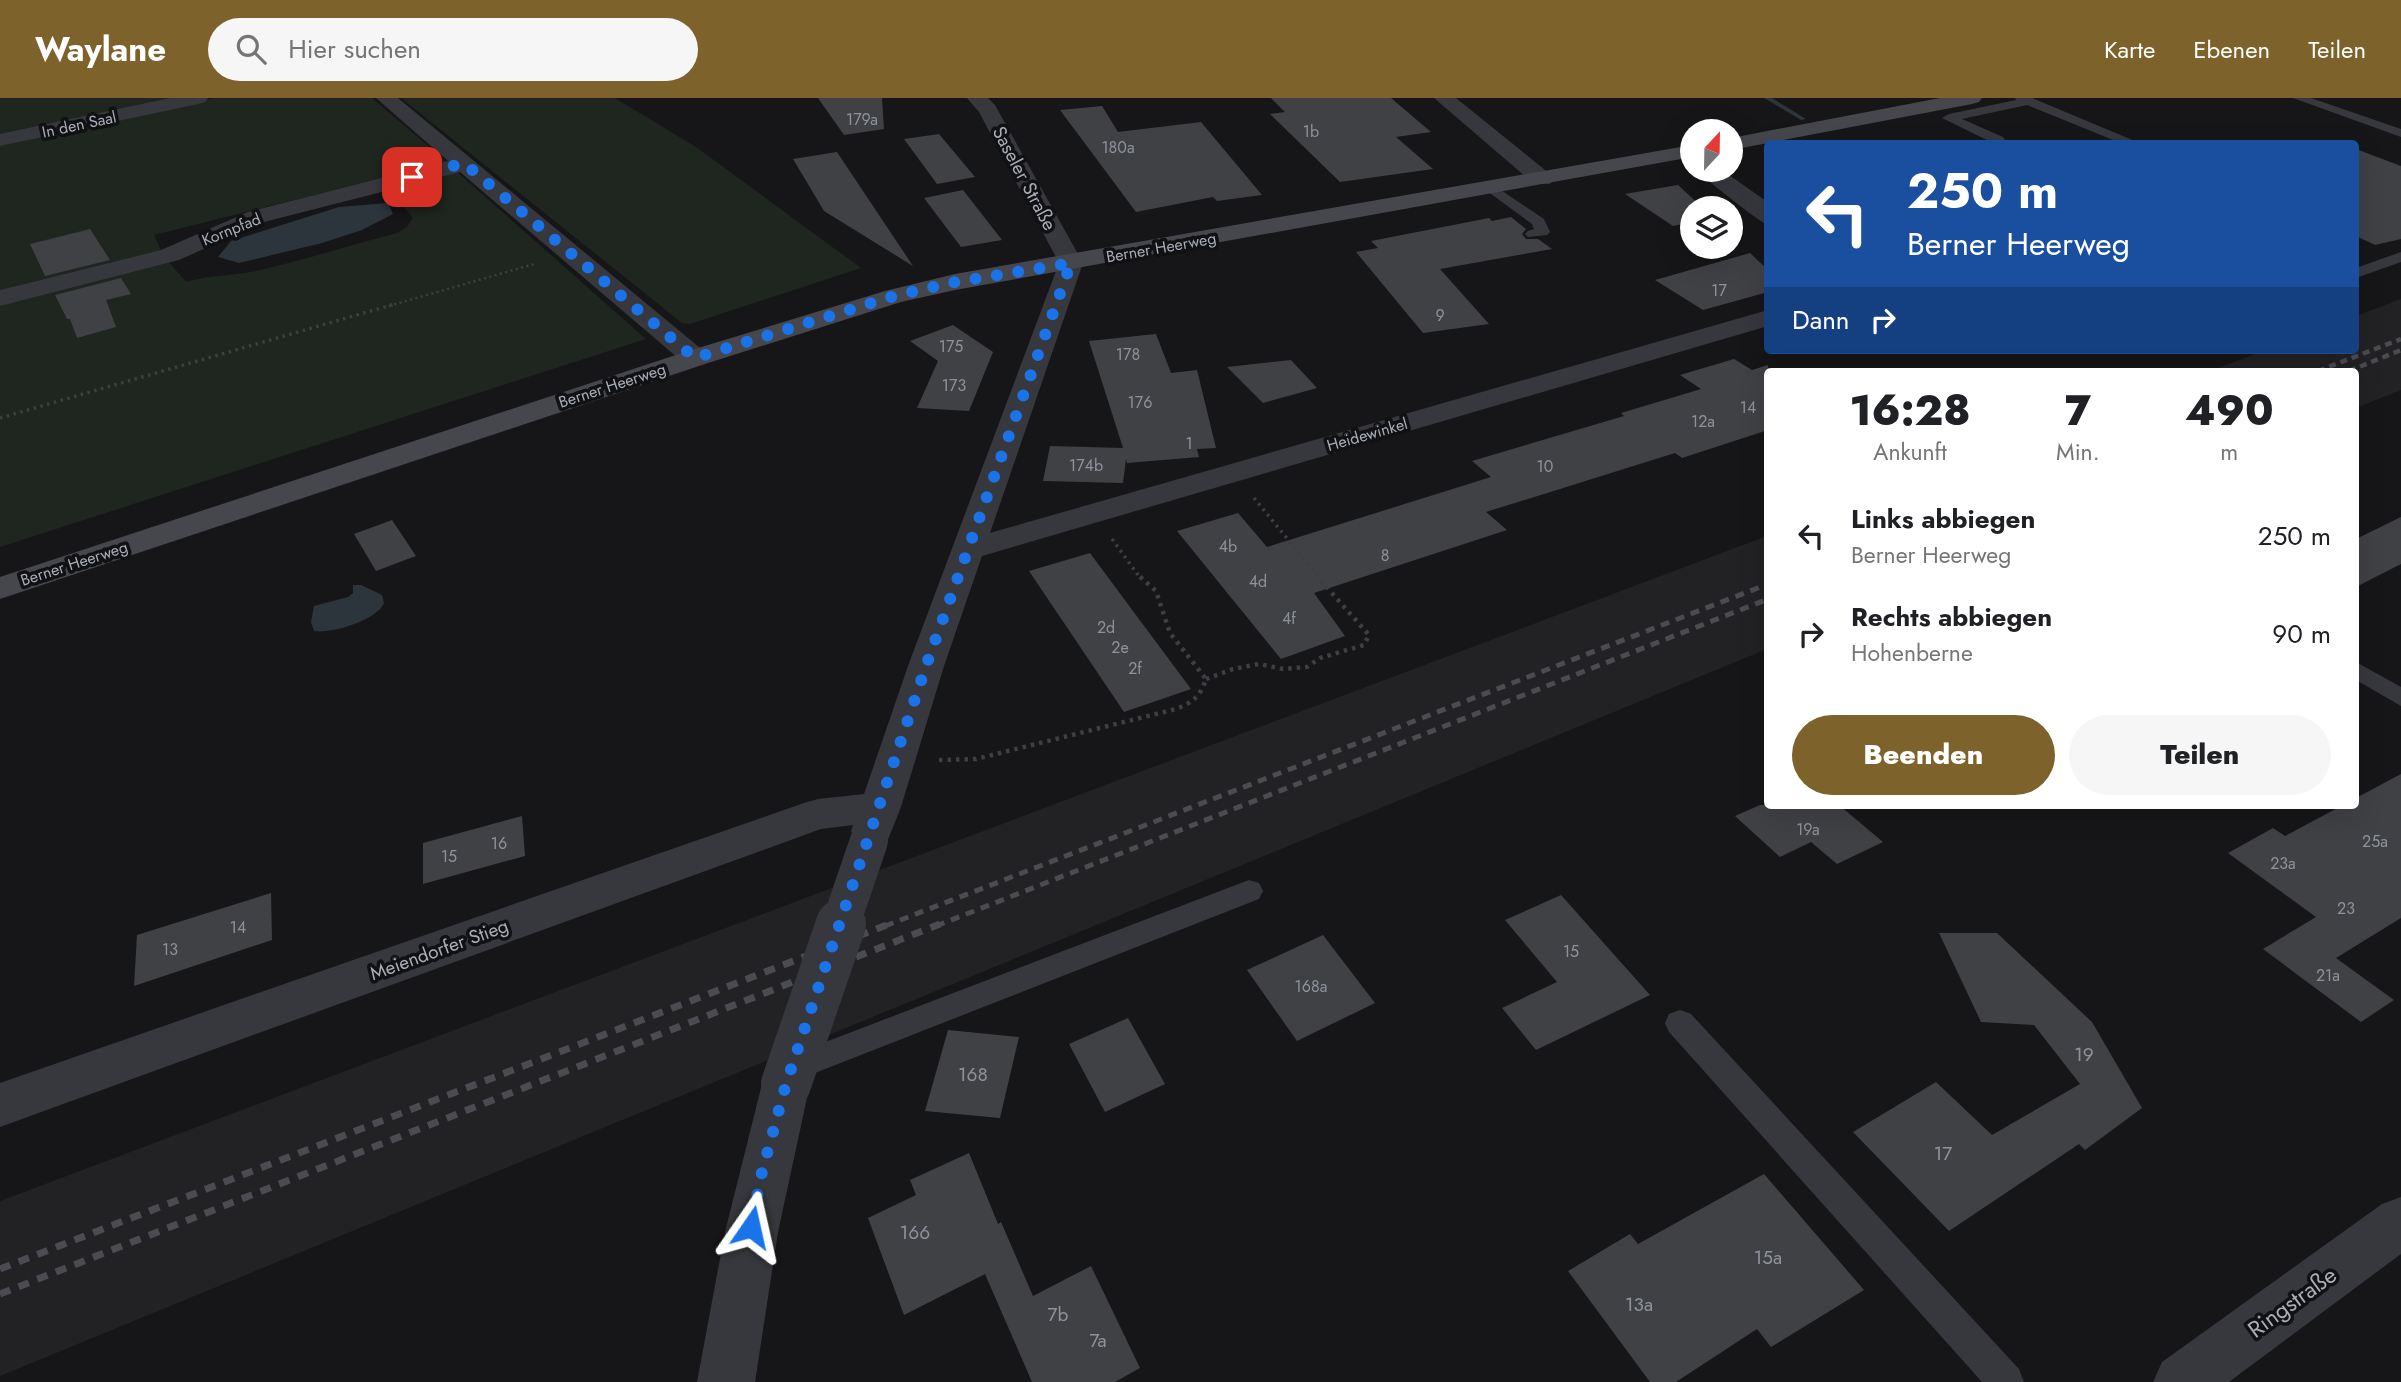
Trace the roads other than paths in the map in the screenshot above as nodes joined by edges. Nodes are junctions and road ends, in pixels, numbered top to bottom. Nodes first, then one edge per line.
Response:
1 (198, 98) edge
2 (386, 98) edge
3 (977, 98) edge
4 (1444, 98) edge
5 (1972, 98) edge
6 (2299, 98) edge
7 (2024, 99) edge
8 (2401, 133) edge
9 (0, 140) edge
10 (1998, 140) dead end
11 (2126, 140) edge
12 (1743, 142) edge
13 (1680, 156) edge
14 (464, 163) junction
15 (1542, 179) junction
16 (1724, 182) edge
17 (1492, 188) junction
18 (1764, 213) edge
19 (1533, 234) dead end
20 (2401, 257) edge
21 (1071, 263) junction
22 (2359, 272) edge
23 (0, 298) edge
24 (1764, 319) edge
25 (695, 358) junction
26 (967, 550) junction
27 (0, 588) edge
28 (2359, 672) edge
29 (2401, 698) edge
30 (875, 824) junction
31 (1249, 891) dead end
32 (1680, 1023) dead end
33 (789, 1077) junction
34 (0, 1105) edge
35 (2401, 1222) edge
36 (726, 1382) edge
37 (2006, 1382) edge
38 (2182, 1382) edge

1 - 9 street, In den Saal
2 - 14 street
3 - 21 street, Saseler Straße
4 - 15 street
5 - 12 main road
6 - 8 lane
7 - 10 lane
7 - 11 lane
13 - 15 main road, Berner Heerweg
14 - 23 street, Kornpfad
14 - 25 street
15 - 17 main road, Berner Heerweg
16 - 18 street
17 - 19 lane
17 - 21 main road, Berner Heerweg
20 - 22 lane
21 - 25 main road, Berner Heerweg
21 - 26 street
24 - 26 street, Heidewinkel
25 - 27 main road, Berner Heerweg
26 - 30 street
28 - 29 lane
30 - 33 street, bridge
30 - 34 street, Meiendorfer Stieg
31 - 33 lane
32 - 37 lane
33 - 36 street
35 - 38 street, Ringstraße

